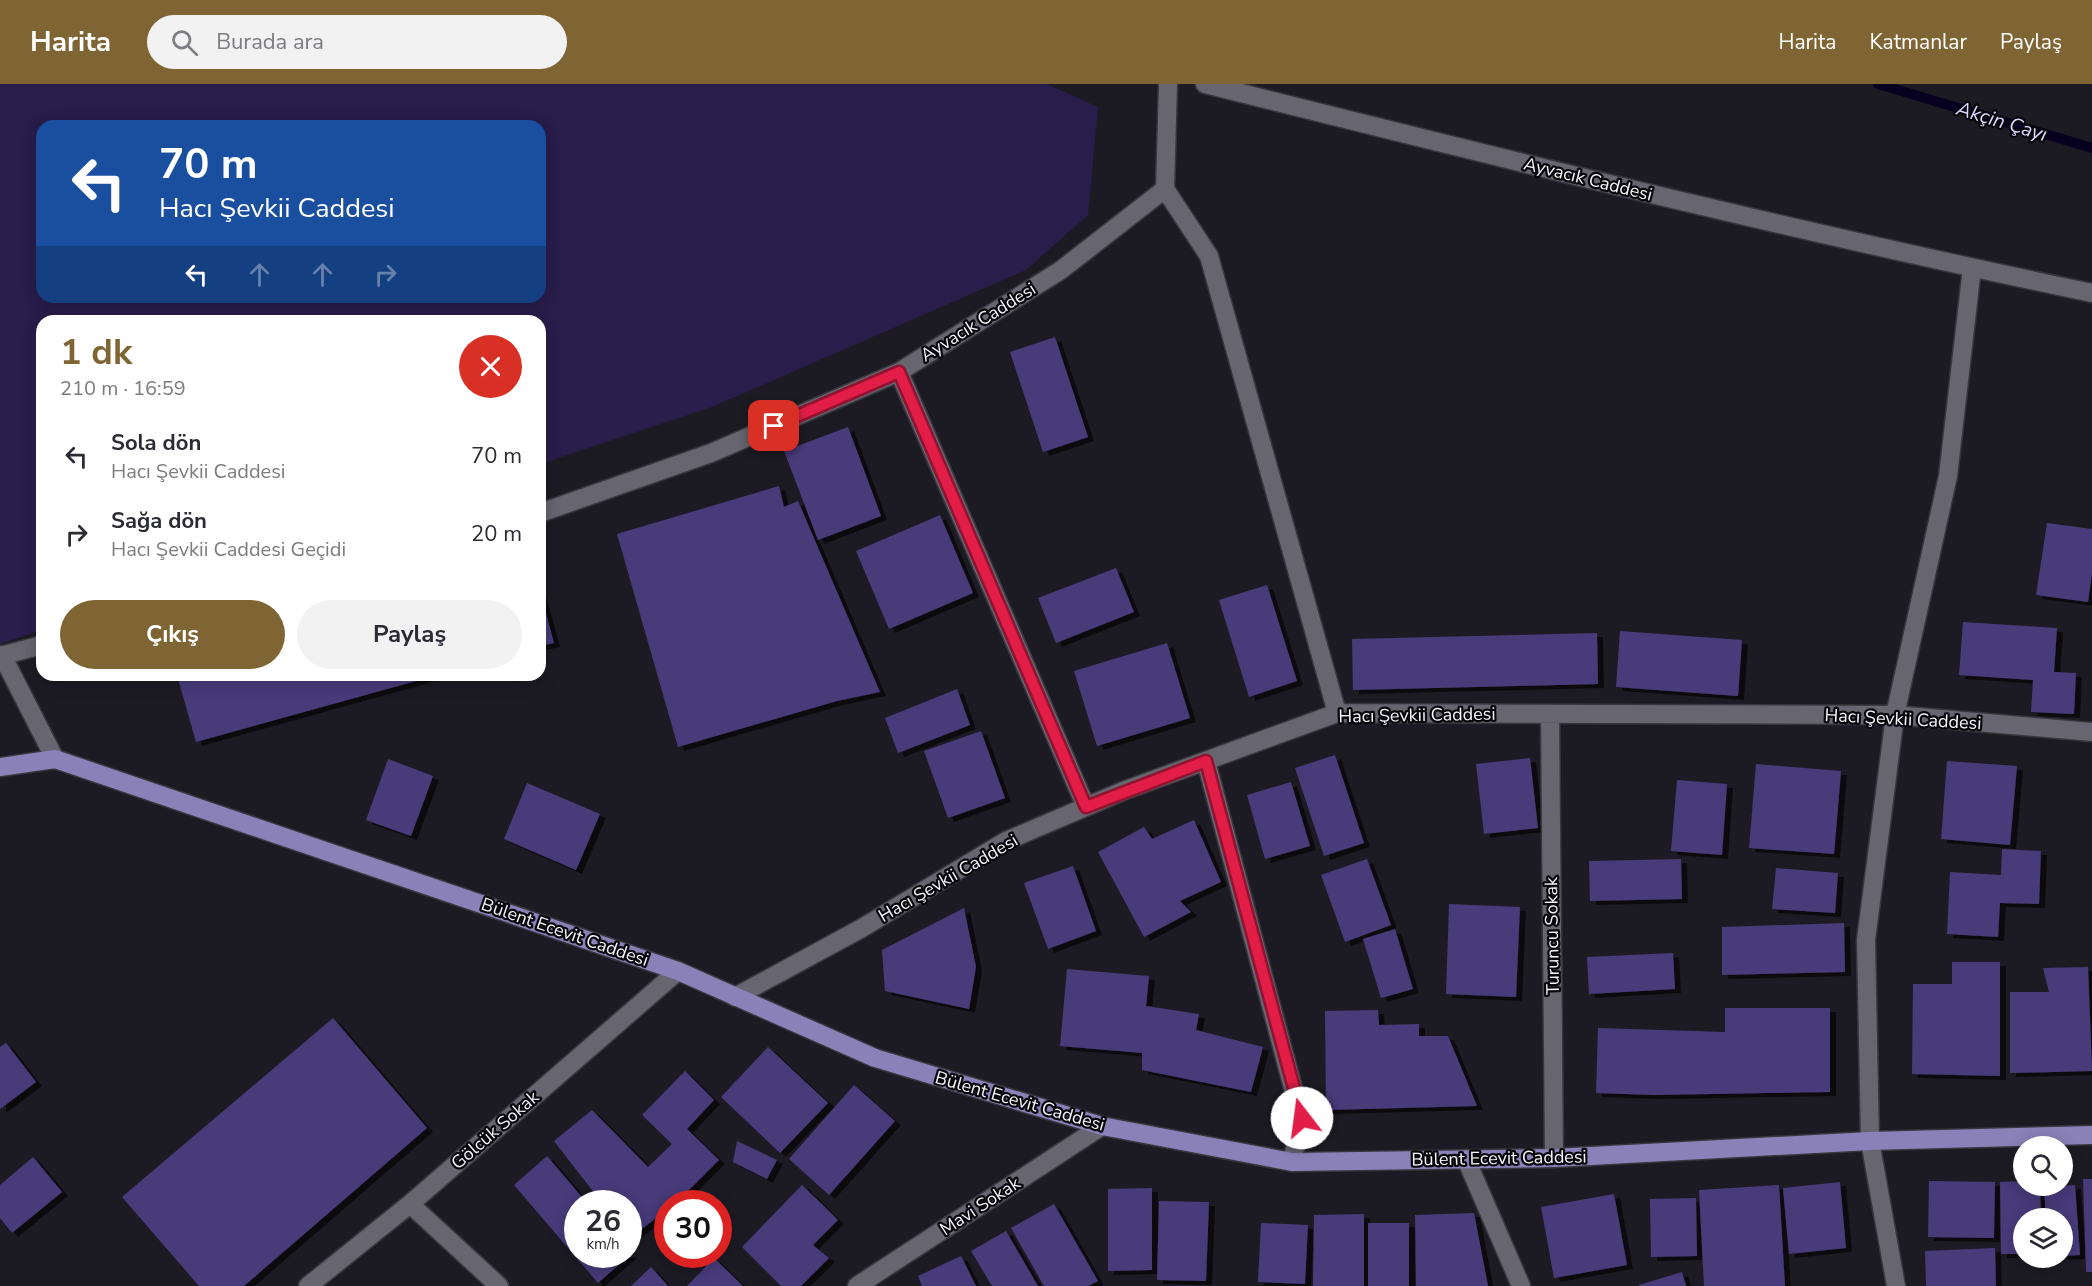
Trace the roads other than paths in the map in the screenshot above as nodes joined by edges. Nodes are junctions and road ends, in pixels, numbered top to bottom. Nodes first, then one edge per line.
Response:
1 (1168, 84) edge
2 (1205, 84) edge
3 (1166, 189) junction
4 (1972, 268) junction
5 (2092, 293) edge
6 (899, 372) junction
7 (546, 511) edge
8 (36, 646) edge
9 (1, 655) edge
10 (1337, 713) junction
11 (1550, 714) junction
12 (1895, 715) junction
13 (2092, 732) edge
14 (56, 759) junction
15 (1206, 761) junction
16 (0, 767) edge
17 (1086, 807) junction
18 (678, 971) junction
19 (735, 997) junction
20 (1102, 1126) junction
21 (2092, 1135) edge
22 (1870, 1141) junction
23 (1554, 1158) junction
24 (1466, 1159) junction
25 (1292, 1162) junction
26 (410, 1204) junction
27 (308, 1286) edge
28 (500, 1286) edge
29 (857, 1286) edge
30 (1521, 1286) edge
31 (1896, 1286) edge

1 - 3 street
2 - 4 street, Ayvacık Caddesi
3 - 6 street, Ayvacık Caddesi
3 - 10 street
4 - 5 street, Ayvacık Caddesi
4 - 12 street
6 - 7 street, Ayvacık Caddesi
6 - 17 street
8 - 9 street
9 - 14 street
10 - 11 street, Hacı Şevkii Caddesi
10 - 15 street, Hacı Şevkii Caddesi
11 - 12 street, Hacı Şevkii Caddesi
11 - 23 street, Turuncu Sokak
12 - 13 street, Hacı Şevkii Caddesi
12 - 22 street
14 - 16 main road, Bülent Ecevit Caddesi
14 - 18 main road, Bülent Ecevit Caddesi
15 - 17 street, Hacı Şevkii Caddesi
15 - 25 street
17 - 19 street, Hacı Şevkii Caddesi
18 - 19 main road, Bülent Ecevit Caddesi
18 - 26 street, Gölcük Sokak
19 - 20 main road, Bülent Ecevit Caddesi
20 - 25 main road, Bülent Ecevit Caddesi
20 - 29 street, Mavi Sokak
21 - 22 main road, Bülent Ecevit Caddesi
22 - 23 main road, Bülent Ecevit Caddesi
22 - 31 street
23 - 24 main road, Bülent Ecevit Caddesi
24 - 25 main road, Bülent Ecevit Caddesi
24 - 30 street
26 - 27 street, Gölcük Sokak
26 - 28 street

